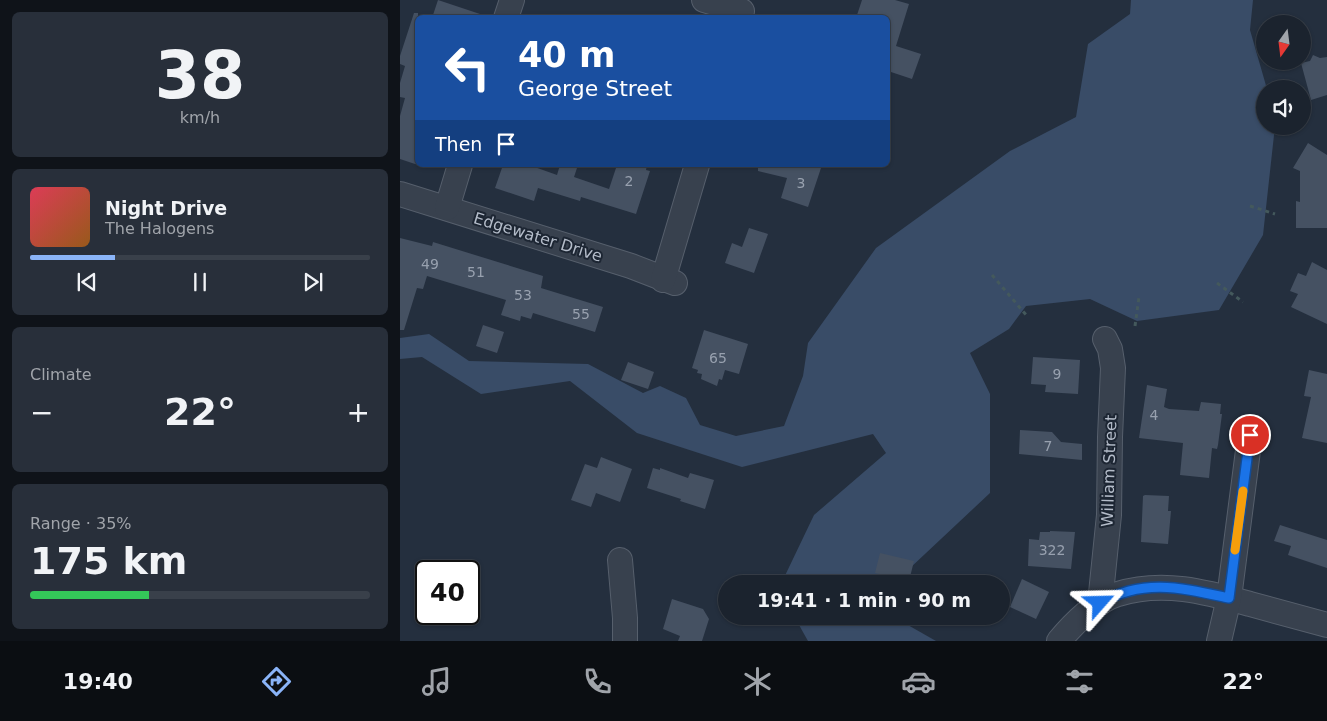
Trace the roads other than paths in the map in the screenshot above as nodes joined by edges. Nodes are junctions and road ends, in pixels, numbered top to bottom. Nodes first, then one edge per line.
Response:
1 (512, 0) edge
2 (704, 0) edge
3 (742, 10) edge
4 (507, 15) edge
5 (459, 167) edge
6 (697, 167) edge
7 (400, 194) edge
8 (447, 208) junction
9 (1105, 339) dead end
10 (1250, 435) dead end
11 (620, 560) dead end
12 (1229, 598) junction
13 (1100, 603) junction
14 (1327, 625) edge
15 (625, 641) edge
16 (1060, 641) edge
17 (1219, 641) edge

1 - 4 street
2 - 3 street
5 - 8 street
6 - 8 street, Edgewater Drive
7 - 8 street, Edgewater Drive
9 - 13 street, William Street
10 - 12 street
11 - 15 street
12 - 13 street
12 - 14 street
12 - 17 street
13 - 16 street

